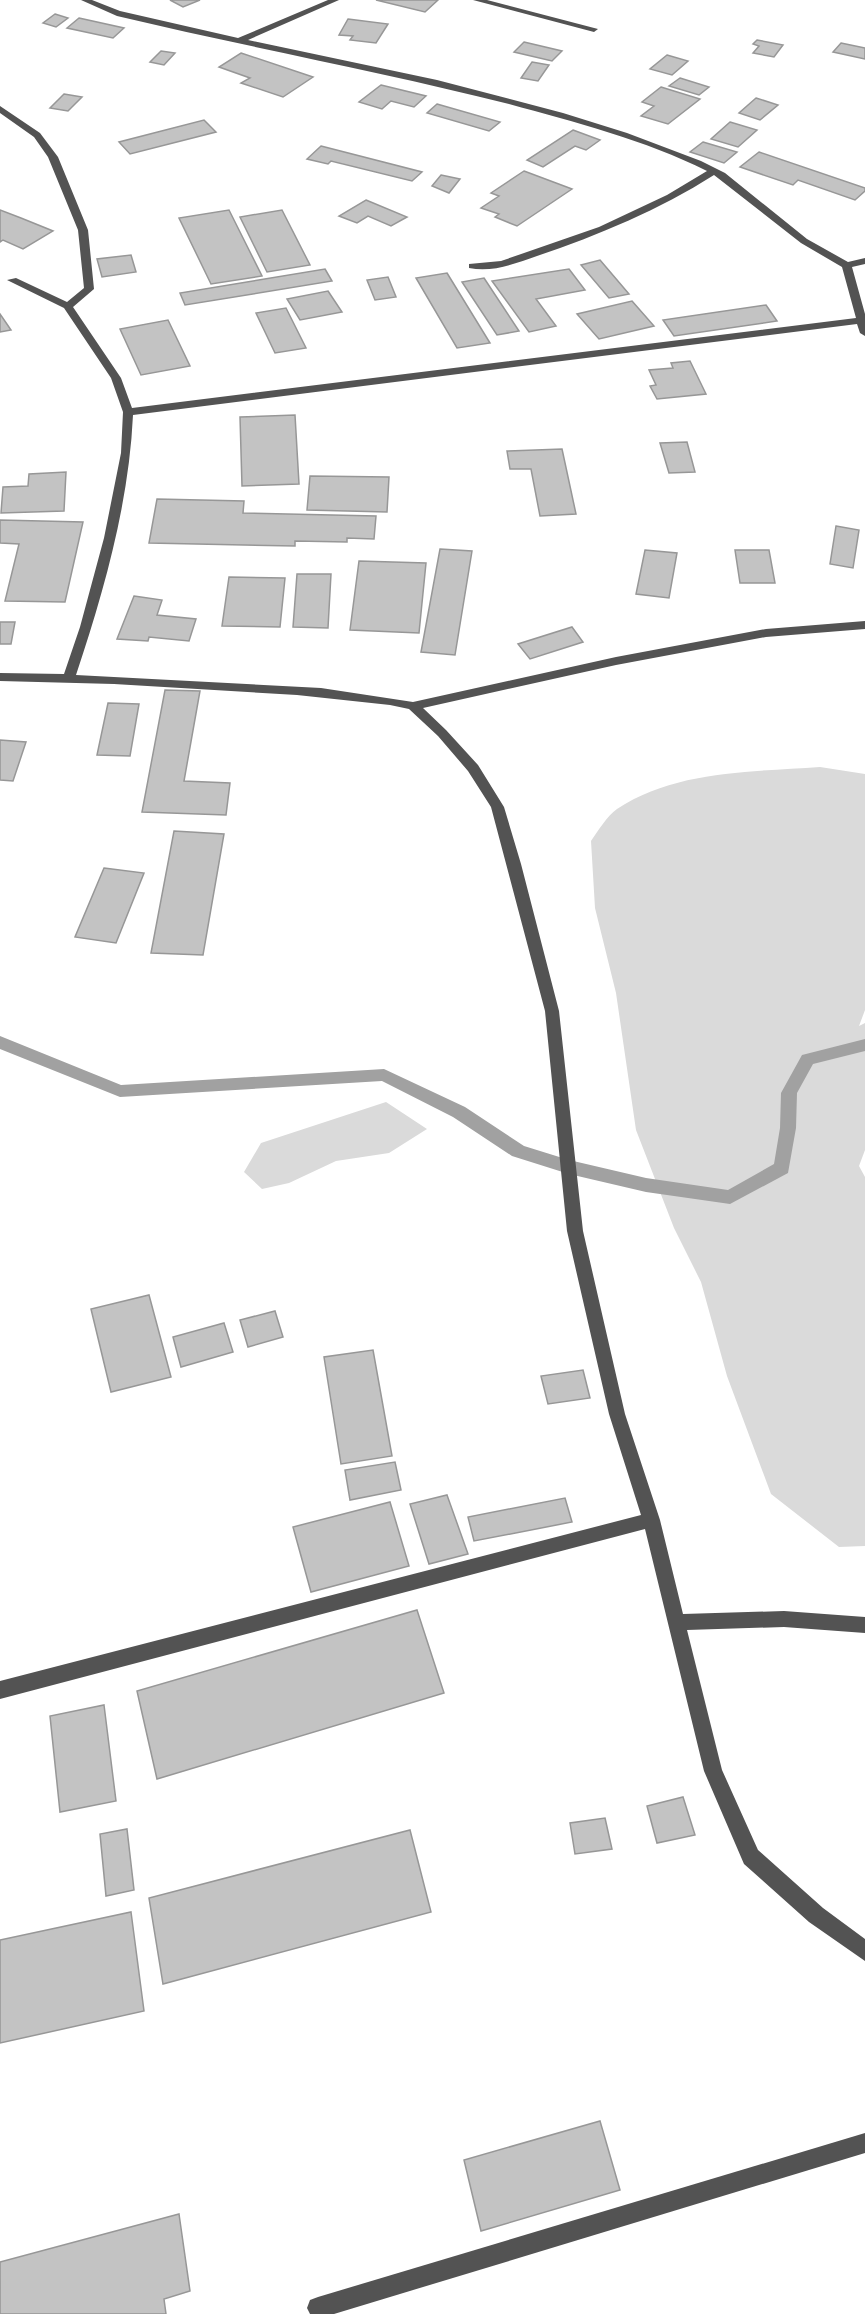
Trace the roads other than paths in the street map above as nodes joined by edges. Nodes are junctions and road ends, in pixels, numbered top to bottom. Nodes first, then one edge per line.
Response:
1 (85, 0) edge
2 (335, 0) edge
3 (477, 0) edge
4 (594, 29) dead end
5 (239, 41) junction
6 (0, 109) edge
7 (714, 171) junction
8 (865, 261) edge
9 (847, 265) junction
10 (473, 266) dead end
11 (12, 280) dead end
12 (68, 306) junction
13 (864, 321) edge
14 (865, 333) edge
15 (128, 412) junction
16 (865, 625) edge
17 (0, 677) edge
18 (69, 677) junction
19 (413, 706) junction
20 (651, 1520) junction
21 (676, 1622) junction
22 (865, 1625) edge
23 (0, 1690) edge
24 (865, 1951) edge
25 (865, 2143) edge
26 (318, 2308) dead end

1 - 5 street
2 - 5 street
3 - 4 street
5 - 7 street
6 - 12 street
7 - 9 street
7 - 10 street
8 - 9 street
9 - 13 street
11 - 12 street
12 - 15 street
13 - 14 street
13 - 15 street
15 - 18 street
16 - 19 street
17 - 18 street
18 - 19 street
19 - 20 street
20 - 21 street
20 - 23 street
21 - 22 street
21 - 24 street
25 - 26 street

